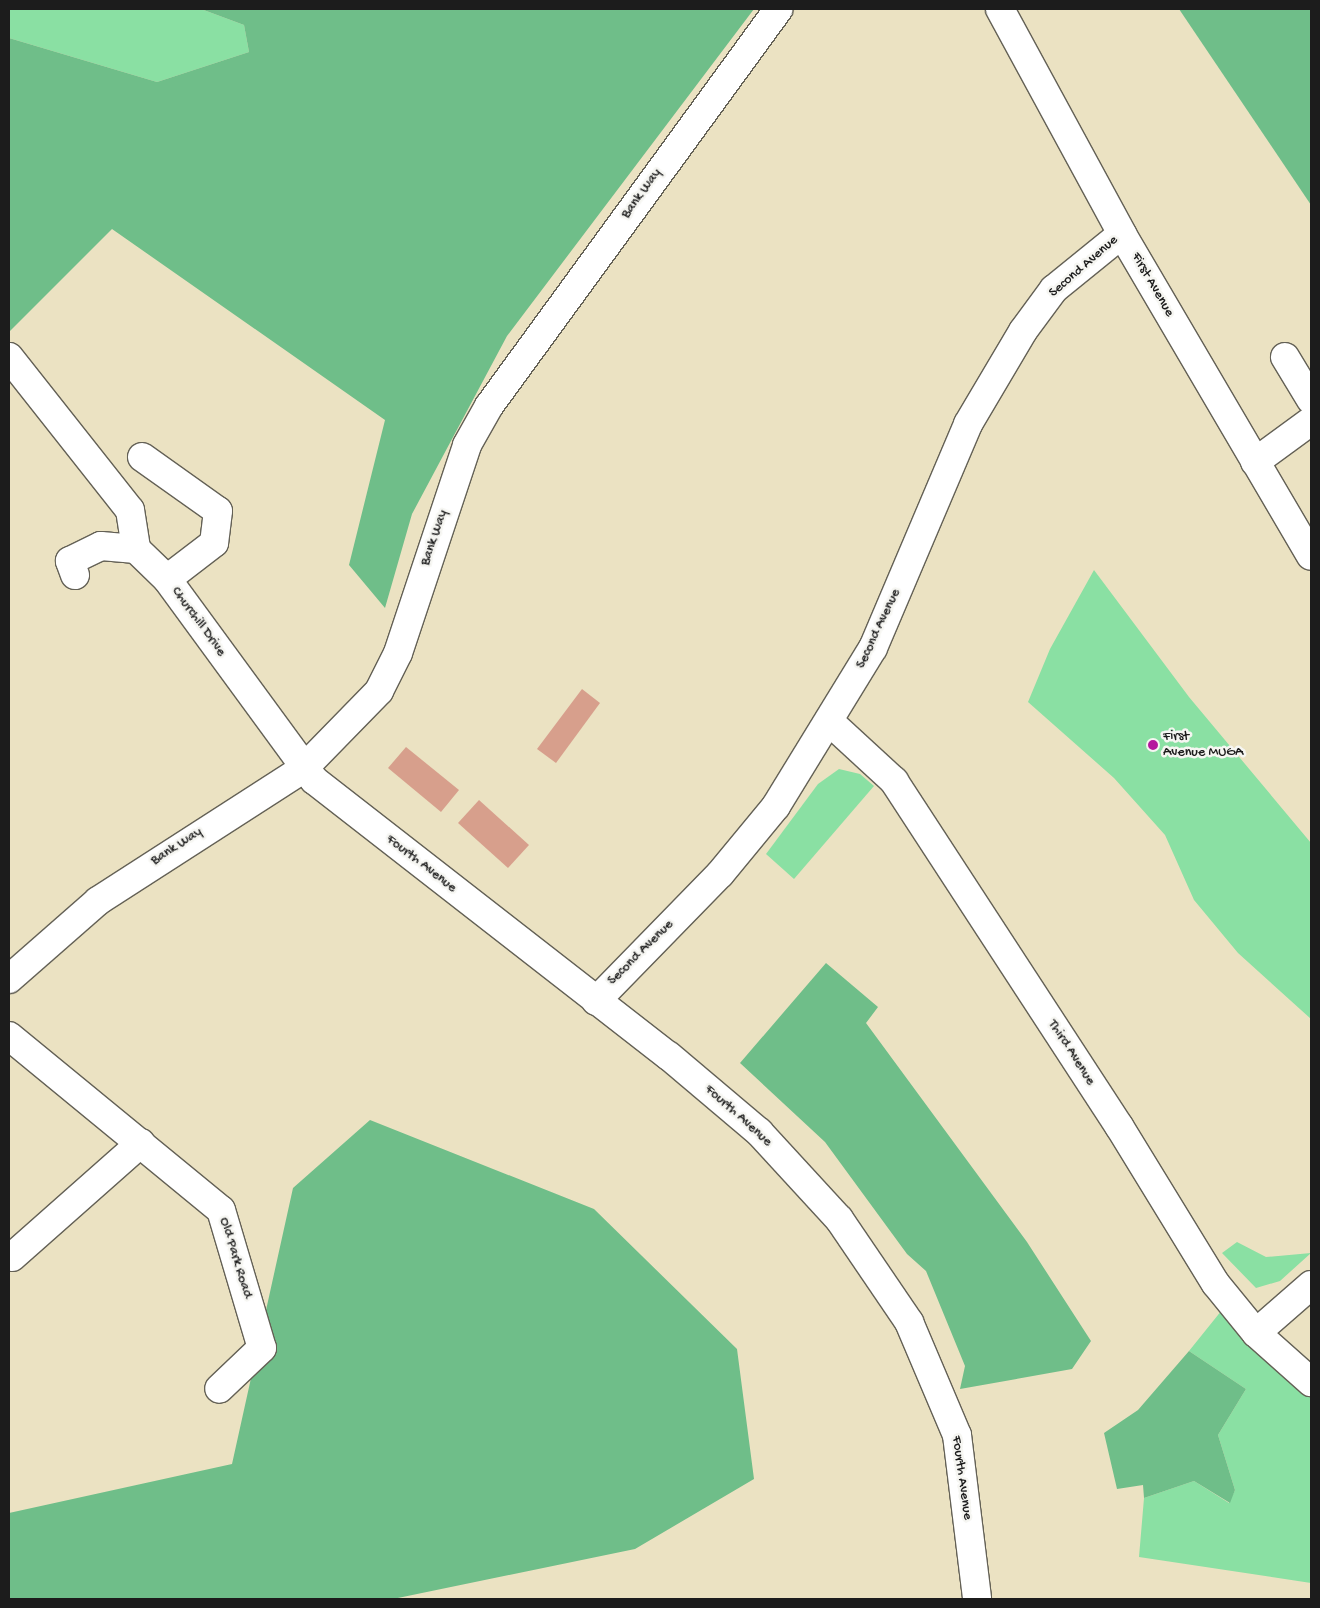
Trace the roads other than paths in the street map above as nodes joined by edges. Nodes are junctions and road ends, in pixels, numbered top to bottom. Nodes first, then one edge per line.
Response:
1 (778, 9) edge
2 (1000, 9) edge
3 (1122, 234) junction
4 (9, 357) edge
5 (1285, 357) dead end
6 (1311, 400) edge
7 (1311, 421) edge
8 (142, 457) dead end
9 (1255, 462) junction
10 (136, 549) junction
11 (1311, 556) edge
12 (75, 575) dead end
13 (167, 578) junction
14 (831, 723) junction
15 (303, 768) junction
16 (9, 979) edge
17 (596, 1001) junction
18 (9, 1036) edge
19 (141, 1143) junction
20 (12, 1257) dead end
21 (1311, 1285) edge
22 (1256, 1333) junction
23 (1311, 1382) edge
24 (219, 1389) dead end
25 (977, 1599) edge

1 - 15 street, Bank Way
2 - 3 street, First Avenue
3 - 9 street, First Avenue
3 - 14 street, Second Avenue
4 - 10 street
5 - 6 street
7 - 9 street
8 - 13 street
9 - 11 street, First Avenue
10 - 12 street
10 - 13 street, Churchill Drive
13 - 15 street, Churchill Drive
14 - 17 street, Second Avenue
14 - 22 street, Third Avenue
15 - 16 street, Bank Way
15 - 17 street, Fourth Avenue
17 - 25 street, Fourth Avenue
18 - 19 street, Old Park Road
19 - 20 street
19 - 24 street, Old Park Road
21 - 22 street
22 - 23 street, Third Avenue

